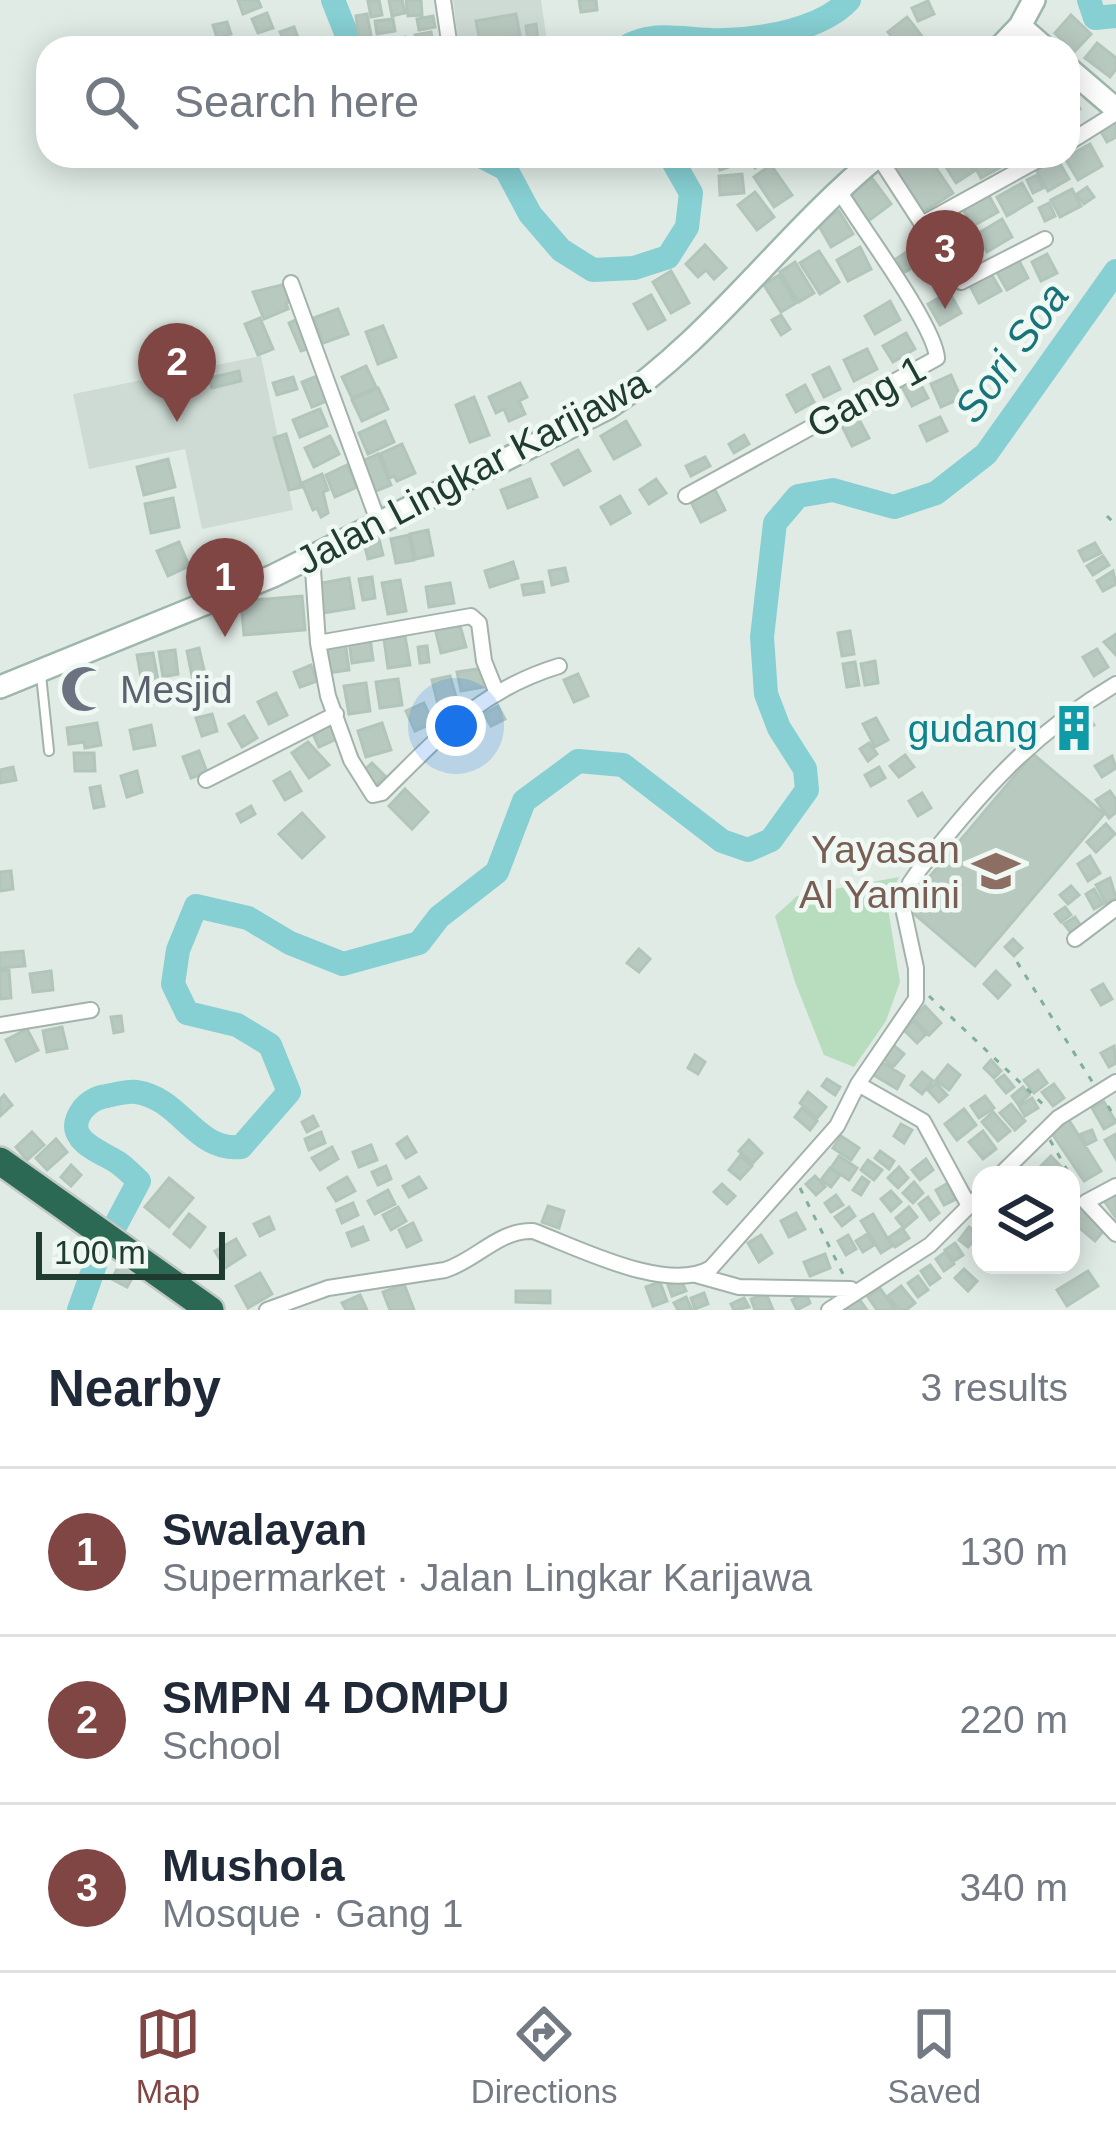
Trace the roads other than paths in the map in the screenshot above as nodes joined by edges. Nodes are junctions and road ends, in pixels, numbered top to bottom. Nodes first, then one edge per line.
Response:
1 (443, 0) edge
2 (1034, 0) edge
3 (1020, 26) junction
4 (448, 36) edge
5 (1010, 36) edge
6 (1031, 36) edge
7 (1080, 79) edge
8 (1116, 111) edge
9 (1080, 135) edge
10 (863, 168) edge
11 (886, 168) edge
12 (1023, 168) edge
13 (838, 189) junction
14 (922, 224) junction
15 (1045, 239) dead end
16 (291, 284) dead end
17 (686, 496) dead end
18 (378, 521) junction
19 (312, 555) junction
20 (318, 643) junction
21 (559, 666) dead end
22 (41, 673) junction
23 (1116, 685) edge
24 (0, 687) edge
25 (496, 692) junction
26 (336, 714) junction
27 (49, 751) dead end
28 (206, 780) dead end
29 (1116, 908) edge
30 (1075, 939) dead end
31 (91, 1010) dead end
32 (0, 1025) edge
33 (1116, 1082) edge
34 (858, 1084) junction
35 (0, 1161) edge
36 (1009, 1166) edge
37 (1116, 1186) edge
38 (972, 1204) edge
39 (969, 1207) junction
40 (1116, 1234) edge
41 (696, 1275) junction
42 (851, 1289) road end
43 (209, 1310) edge
44 (267, 1310) edge
45 (830, 1310) edge

1 - 4 street
2 - 3 main road
3 - 5 main road
3 - 6 main road
7 - 8 main road
8 - 9 street
10 - 13 main road, Jalan Lingkar Karijawa
11 - 14 street
12 - 14 street
13 - 17 street, Gang 1
13 - 18 main road, Jalan Lingkar Karijawa
14 - 15 street
16 - 18 street
18 - 19 main road, Jalan Lingkar Karijawa
19 - 20 street
19 - 22 main road, Jalan Lingkar Karijawa
20 - 25 street
20 - 26 street
21 - 25 street
22 - 24 main road, Jalan Lingkar Karijawa
22 - 27 lane
23 - 34 street
25 - 26 street
26 - 28 street
29 - 30 street
31 - 32 street
33 - 36 street
34 - 39 street
34 - 41 street
35 - 43 highway
37 - 40 street
38 - 39 street
39 - 45 street
41 - 42 street
41 - 44 street

